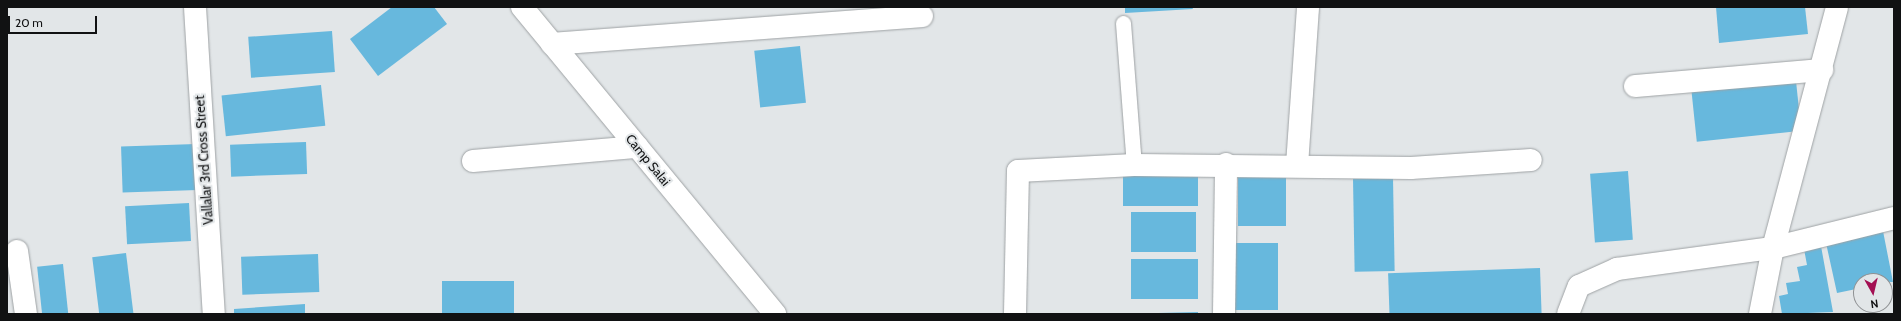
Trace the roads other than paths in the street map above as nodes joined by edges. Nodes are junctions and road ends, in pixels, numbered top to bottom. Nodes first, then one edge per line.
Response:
1 (195, 7) edge
2 (522, 7) edge
3 (1308, 7) edge
4 (1837, 7) edge
5 (922, 16) dead end
6 (1122, 23) dead end
7 (552, 44) junction
8 (1822, 70) junction
9 (1635, 86) dead end
10 (637, 147) junction
11 (1531, 160) dead end
12 (473, 161) dead end
13 (1226, 164) junction
14 (1134, 165) junction
15 (1297, 165) junction
16 (1894, 218) edge
17 (1772, 248) junction
18 (17, 251) dead end
19 (26, 314) edge
20 (214, 314) edge
21 (775, 314) edge
22 (1015, 314) edge
23 (1224, 314) edge
24 (1568, 314) edge
25 (1760, 314) edge

1 - 20 street, Vallalar 3rd Cross Street
2 - 7 street, Camp Salai
3 - 15 street
4 - 8 street
5 - 7 street
6 - 14 lane
7 - 10 street, Camp Salai
8 - 9 street
8 - 17 street
10 - 12 street
10 - 21 street, Camp Salai
11 - 15 street
13 - 14 street
13 - 15 street
13 - 23 street
14 - 22 street
16 - 17 street
17 - 24 street
17 - 25 street
18 - 19 street

